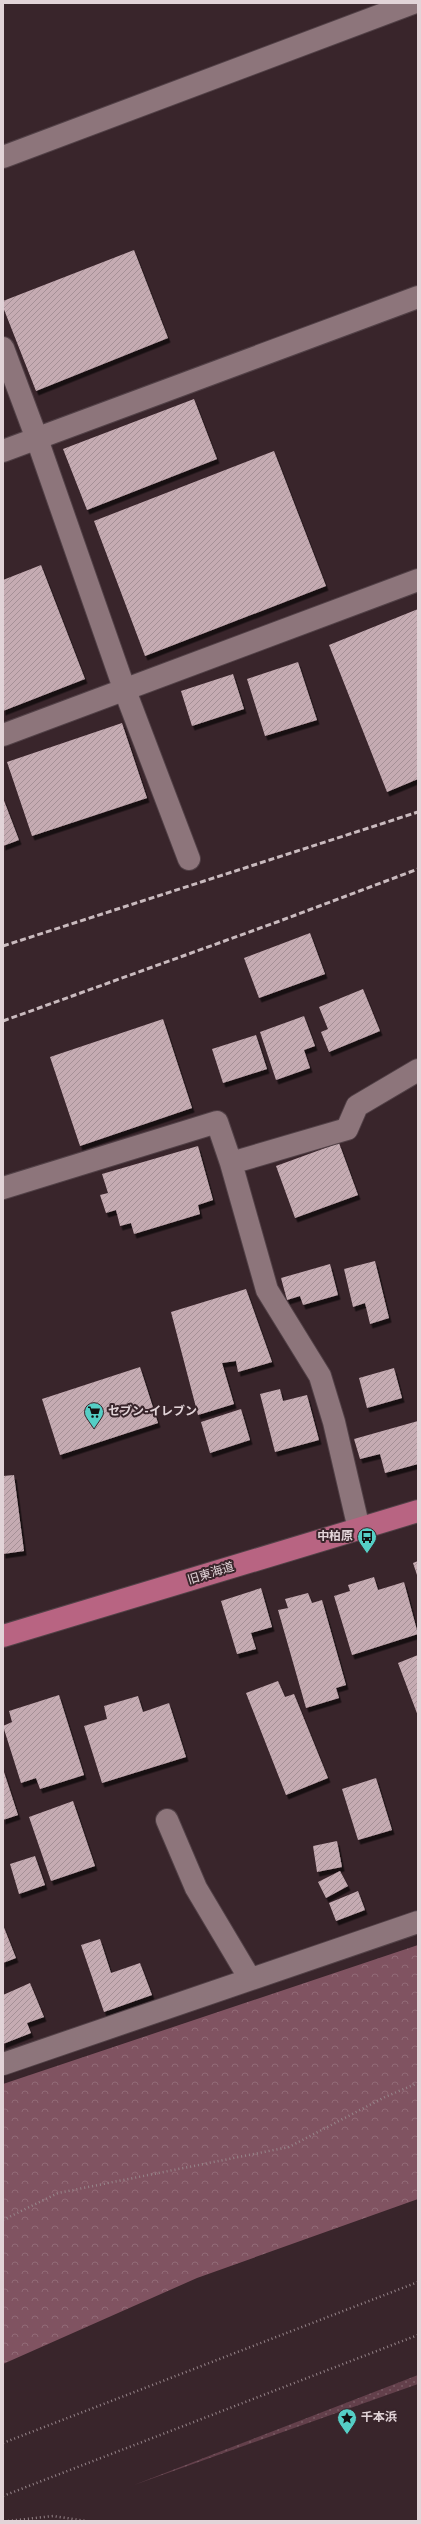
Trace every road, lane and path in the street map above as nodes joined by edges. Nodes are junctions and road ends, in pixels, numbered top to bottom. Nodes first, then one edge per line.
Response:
1 (412, 3) edge
2 (3, 157) edge
3 (418, 297) edge
4 (3, 348) edge
5 (37, 439) junction
6 (3, 451) edge
7 (418, 580) edge
8 (124, 688) junction
9 (3, 735) edge
10 (189, 859) dead end
11 (418, 1070) edge
12 (231, 1163) junction
13 (3, 1188) edge
14 (418, 1511) edge
15 (359, 1530) junction
16 (3, 1636) edge
17 (167, 1820) dead end
18 (418, 1922) edge
19 (250, 1978) junction
20 (3, 2064) edge
21 (418, 2083) edge
22 (3, 2220) edge
23 (418, 2282) edge
24 (418, 2334) edge
25 (3, 2443) edge
26 (3, 2496) edge
27 (8, 2521) edge
28 (86, 2521) edge

1 - 2 street
3 - 5 street
4 - 5 street
5 - 6 street
5 - 8 street
7 - 8 street
8 - 9 street
8 - 10 street
11 - 12 street
12 - 13 street
12 - 15 street
14 - 15 main road, 旧東海道
15 - 16 main road, 旧東海道
17 - 19 street
18 - 19 street
19 - 20 street
21 - 22 path
23 - 25 path
24 - 26 path
27 - 28 path

